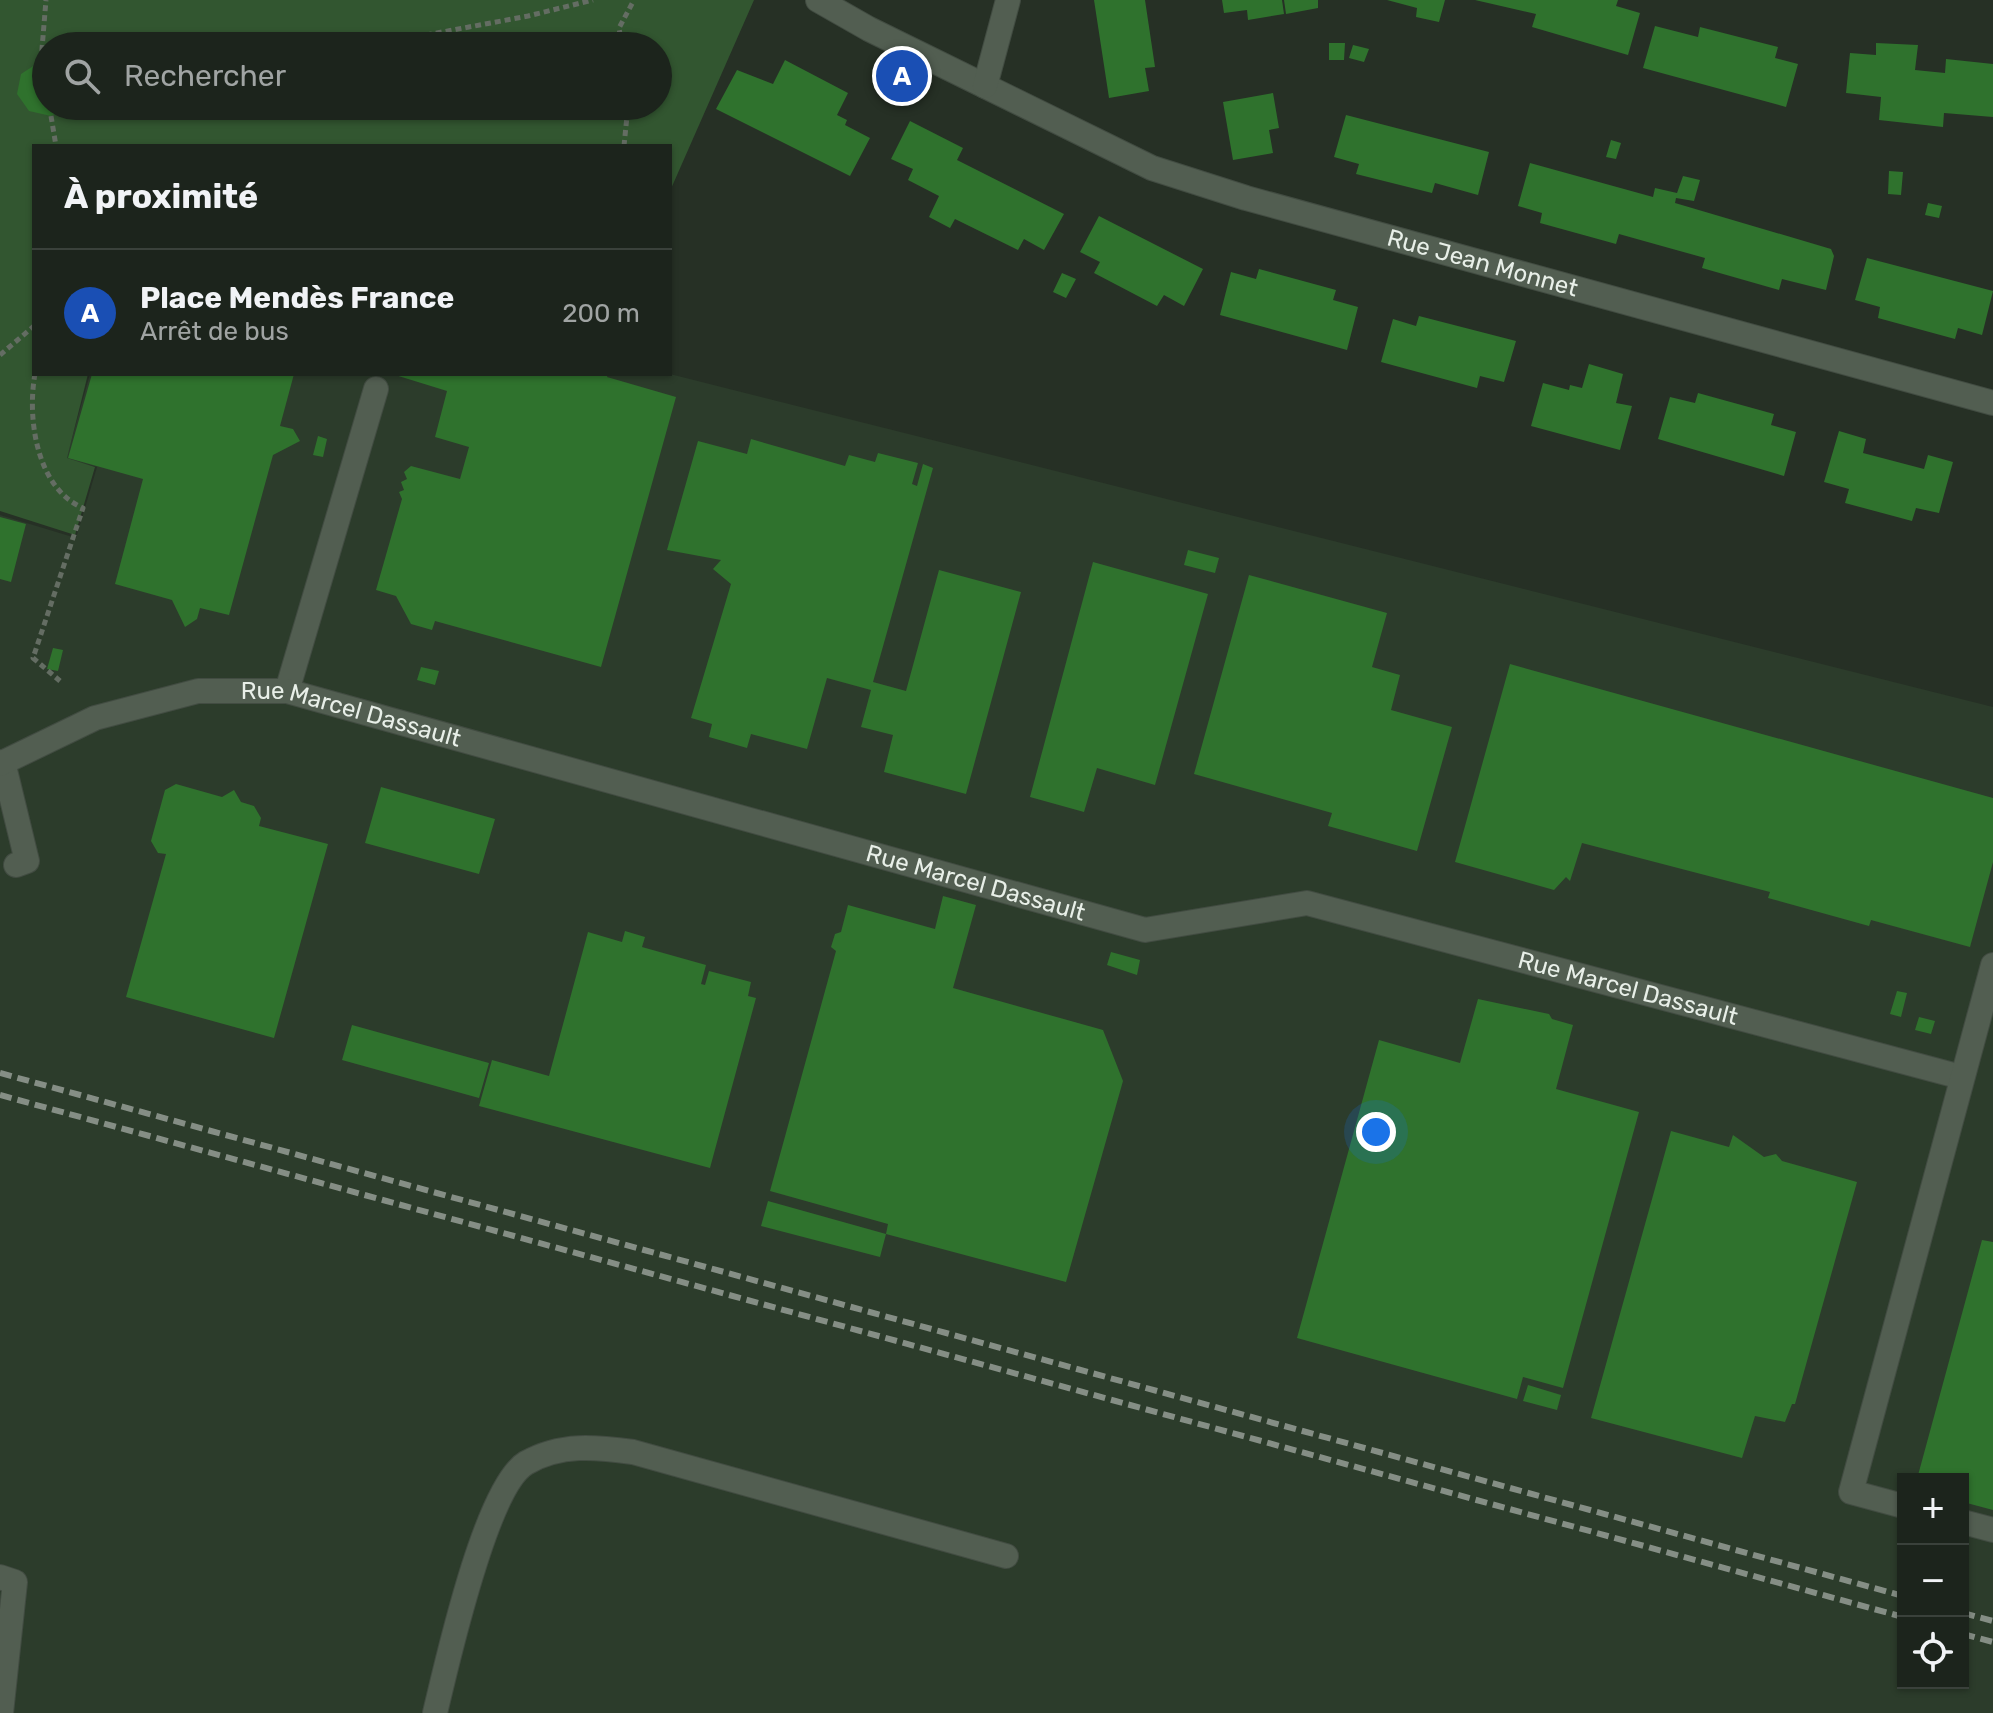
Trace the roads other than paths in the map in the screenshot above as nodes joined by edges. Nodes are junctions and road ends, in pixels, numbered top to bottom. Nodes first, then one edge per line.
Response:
1 (818, 0) edge
2 (1008, 0) edge
3 (985, 86) junction
4 (376, 389) dead end
5 (1993, 403) edge
6 (287, 691) junction
7 (2, 763) edge
8 (16, 865) dead end
9 (1993, 965) edge
10 (1961, 1077) junction
11 (1897, 1504) edge
12 (1969, 1524) edge
13 (1993, 1530) edge
14 (1006, 1556) dead end
15 (0, 1577) edge
16 (437, 1704) edge
17 (1, 1713) edge

1 - 3 street, Rue Jean Monnet
2 - 3 street
3 - 5 street, Rue Jean Monnet
4 - 6 street
6 - 7 street, Rue Marcel Dassault
6 - 10 street, Rue Marcel Dassault
7 - 8 street
9 - 10 street
10 - 11 street
12 - 13 street
14 - 16 street
15 - 17 street

